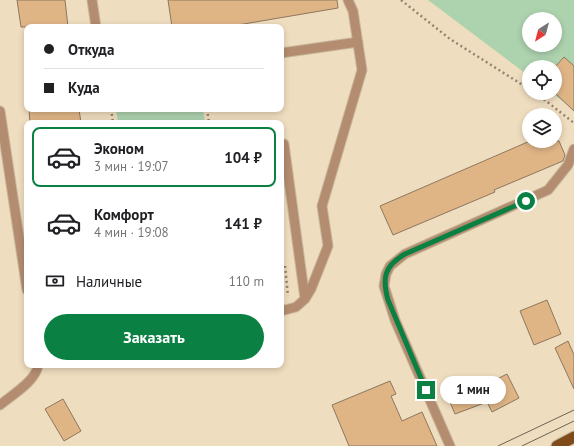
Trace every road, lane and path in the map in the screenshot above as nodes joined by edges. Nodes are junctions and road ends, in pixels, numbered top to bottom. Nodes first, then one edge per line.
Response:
1 (92, 0) edge
2 (348, 0) edge
3 (401, 0) edge
4 (96, 24) edge
5 (358, 42) junction
6 (284, 53) edge
7 (522, 85) edge
8 (545, 100) edge
9 (0, 111) edge
10 (574, 122) edge
11 (284, 144) dead end
12 (574, 149) edge
13 (284, 262) dead end
14 (24, 270) edge
15 (305, 299) junction
16 (285, 310) edge
17 (38, 368) edge
18 (0, 405) edge
19 (574, 437) edge
20 (450, 446) edge
21 (557, 446) edge

1 - 4 lane
2 - 5 lane
3 - 7 path
5 - 6 lane
5 - 15 lane
8 - 10 path
9 - 14 lane
11 - 15 lane
12 - 20 lane
13 - 16 path
15 - 16 lane
17 - 18 lane
19 - 21 main road

